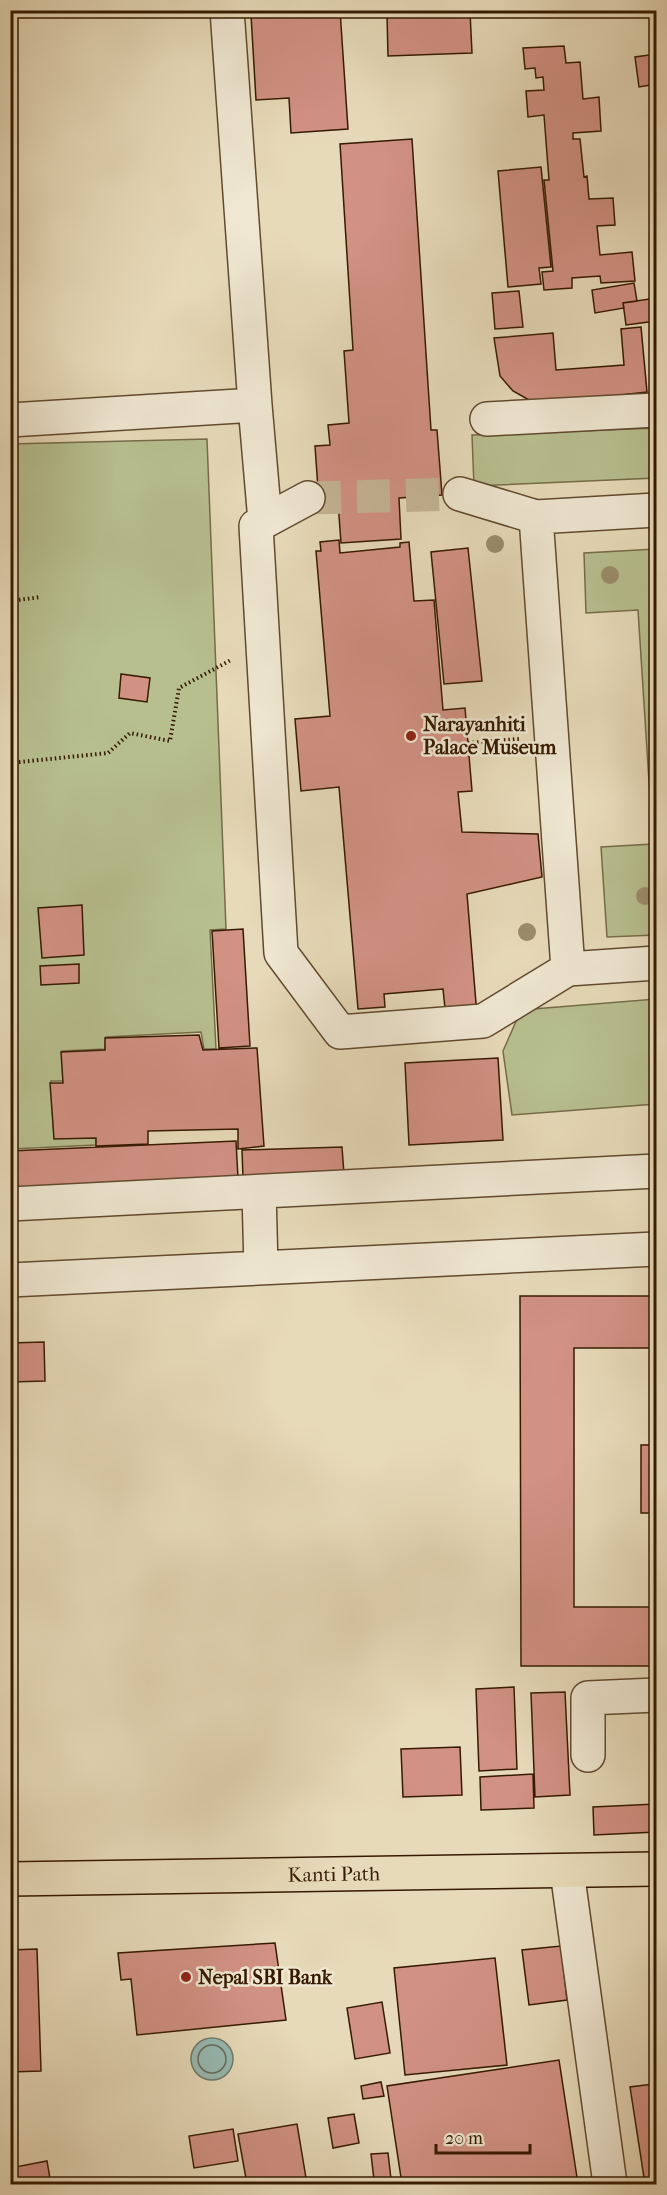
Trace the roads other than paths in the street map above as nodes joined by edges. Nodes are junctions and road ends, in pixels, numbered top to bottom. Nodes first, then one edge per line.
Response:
1 (227, 10) edge
2 (255, 405) junction
3 (657, 410) edge
4 (488, 419) dead end
5 (10, 420) edge
6 (460, 494) tunnel mouth
7 (308, 498) tunnel mouth
8 (657, 510) edge
9 (536, 517) junction
10 (265, 521) junction
11 (657, 963) edge
12 (568, 969) junction
13 (657, 1171) edge
14 (259, 1192) junction
15 (10, 1204) edge
16 (657, 1249) edge
17 (261, 1268) junction
18 (10, 1280) edge
19 (657, 1695) edge
20 (588, 1755) dead end
21 (657, 1869) edge
22 (567, 1871) junction
23 (10, 1879) edge
24 (610, 2184) edge

1 - 2 lane
2 - 5 lane
2 - 10 lane
3 - 4 lane
6 - 9 lane
7 - 10 lane
8 - 9 lane
9 - 12 lane
10 - 12 lane
11 - 12 lane
13 - 14 lane
14 - 15 lane
14 - 17 lane
16 - 17 lane
17 - 18 lane
19 - 20 lane
21 - 22 main road, Kanti Path
22 - 23 main road, Kanti Path
22 - 24 lane

